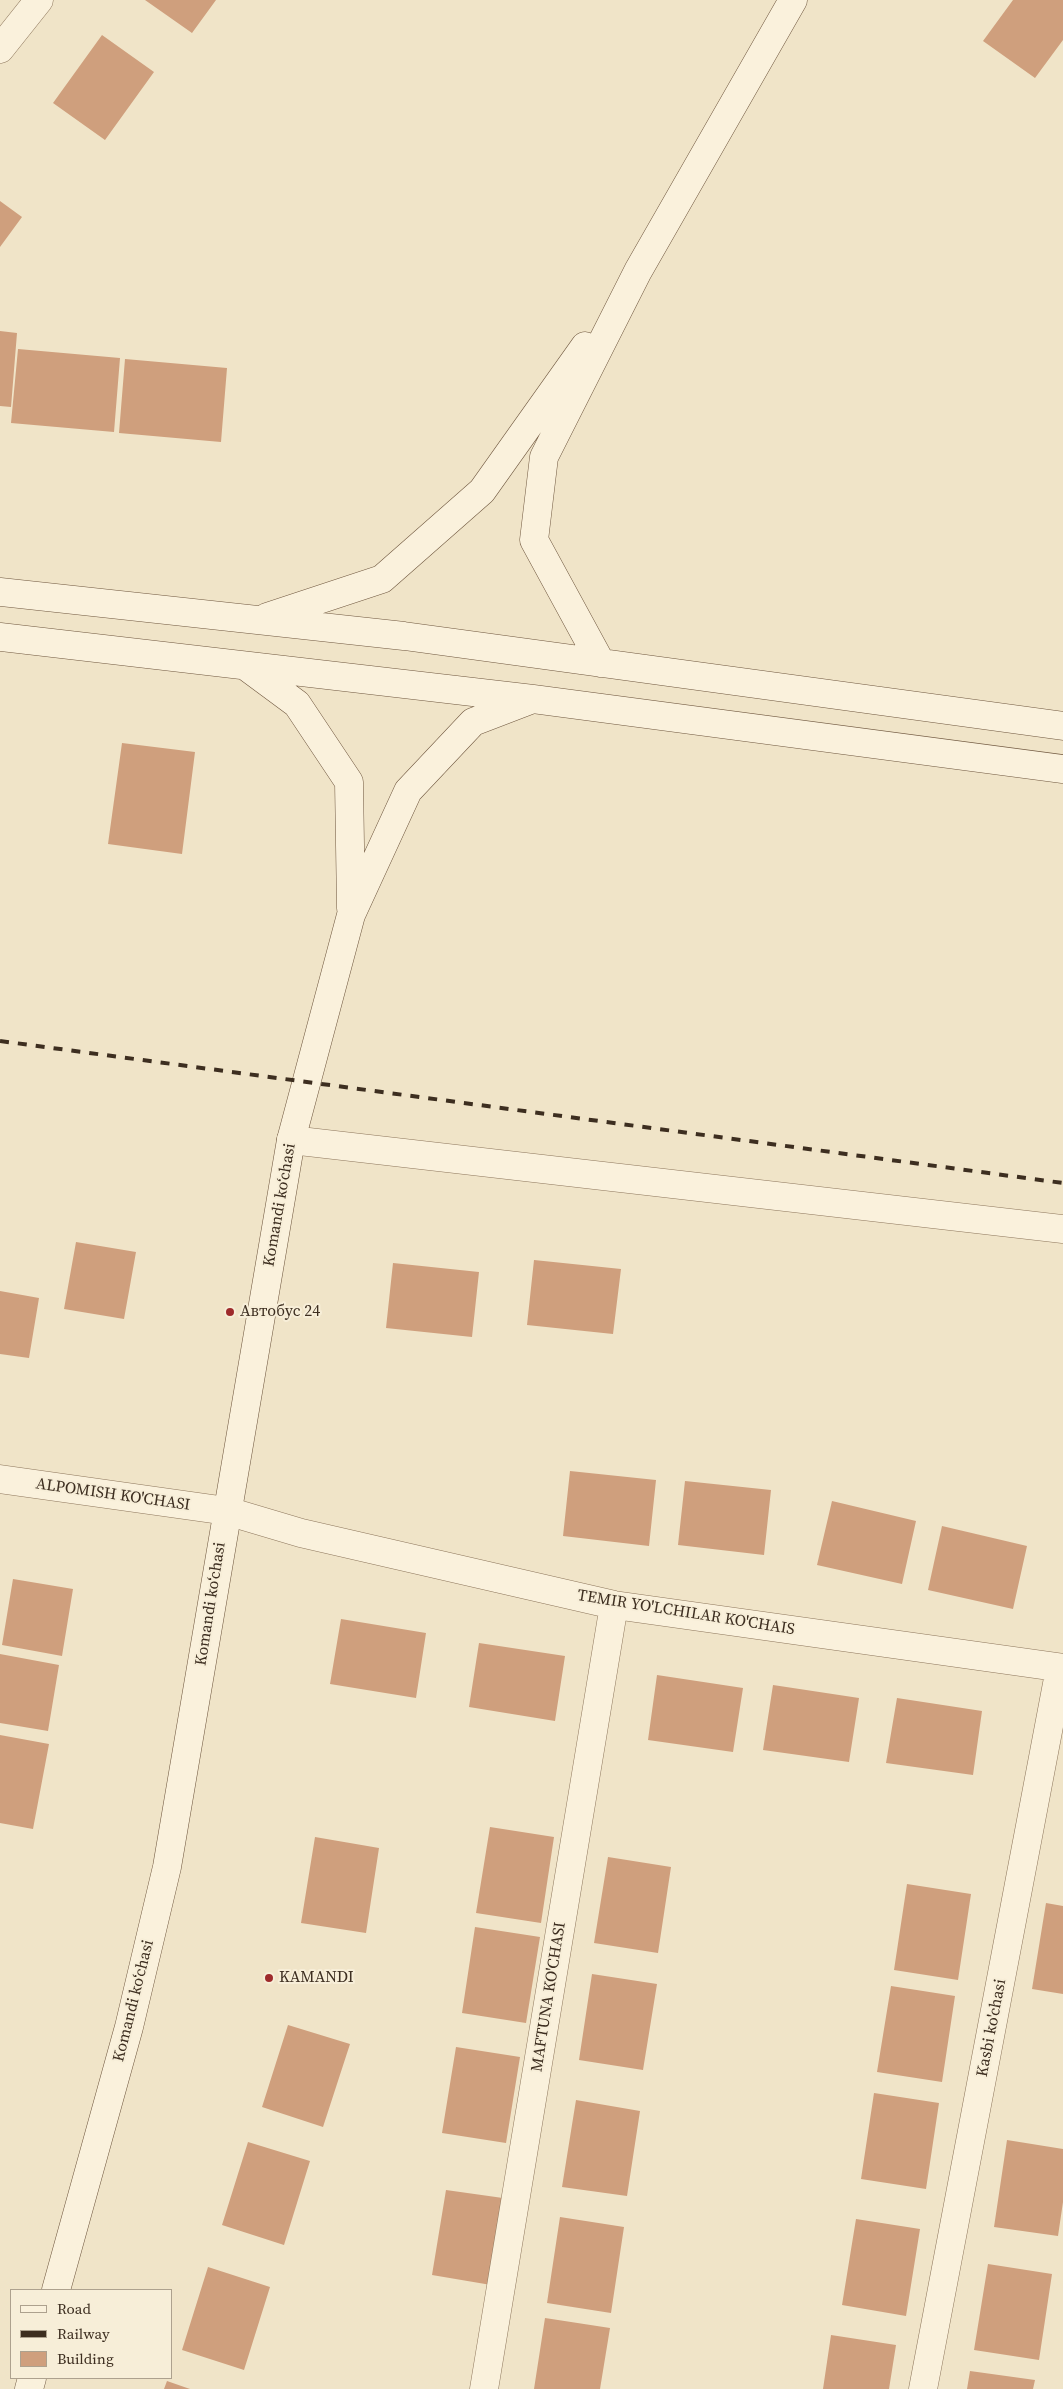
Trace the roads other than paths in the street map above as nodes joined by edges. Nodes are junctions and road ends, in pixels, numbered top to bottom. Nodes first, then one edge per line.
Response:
1 (39, 0) edge
2 (793, 0) edge
3 (0, 49) edge
4 (638, 271) junction
5 (0, 592) edge
6 (259, 620) junction
7 (0, 637) edge
8 (601, 664) junction
9 (246, 666) junction
10 (533, 699) junction
11 (1063, 726) edge
12 (1063, 769) edge
13 (352, 915) junction
14 (292, 1140) junction
15 (1063, 1229) edge
16 (0, 1478) edge
17 (226, 1511) junction
18 (614, 1604) junction
19 (1062, 1668) edge
20 (56, 2289) edge
21 (484, 2389) edge
22 (924, 2389) edge

1 - 3 main road
2 - 4 main road
4 - 6 main road
4 - 8 main road
5 - 6 main road
6 - 8 main road
7 - 9 main road
8 - 11 main road
9 - 10 main road
9 - 13 main road, Komandi ko‘chasi
10 - 12 main road
10 - 13 main road, Komandi ko‘chasi
13 - 14 main road, Komandi ko‘chasi
14 - 15 main road
14 - 17 main road, Komandi ko‘chasi
16 - 17 main road, ALPOMISH KO'CHASI
17 - 18 main road, TEMIR YO'LCHILAR KO'CHAIS
17 - 20 main road, Komandi ko‘chasi
18 - 19 main road, TEMIR YO'LCHILAR KO'CHAIS
18 - 21 main road, MAFTUNA KO'CHASI
19 - 22 main road, Kasbi ko'chasi

